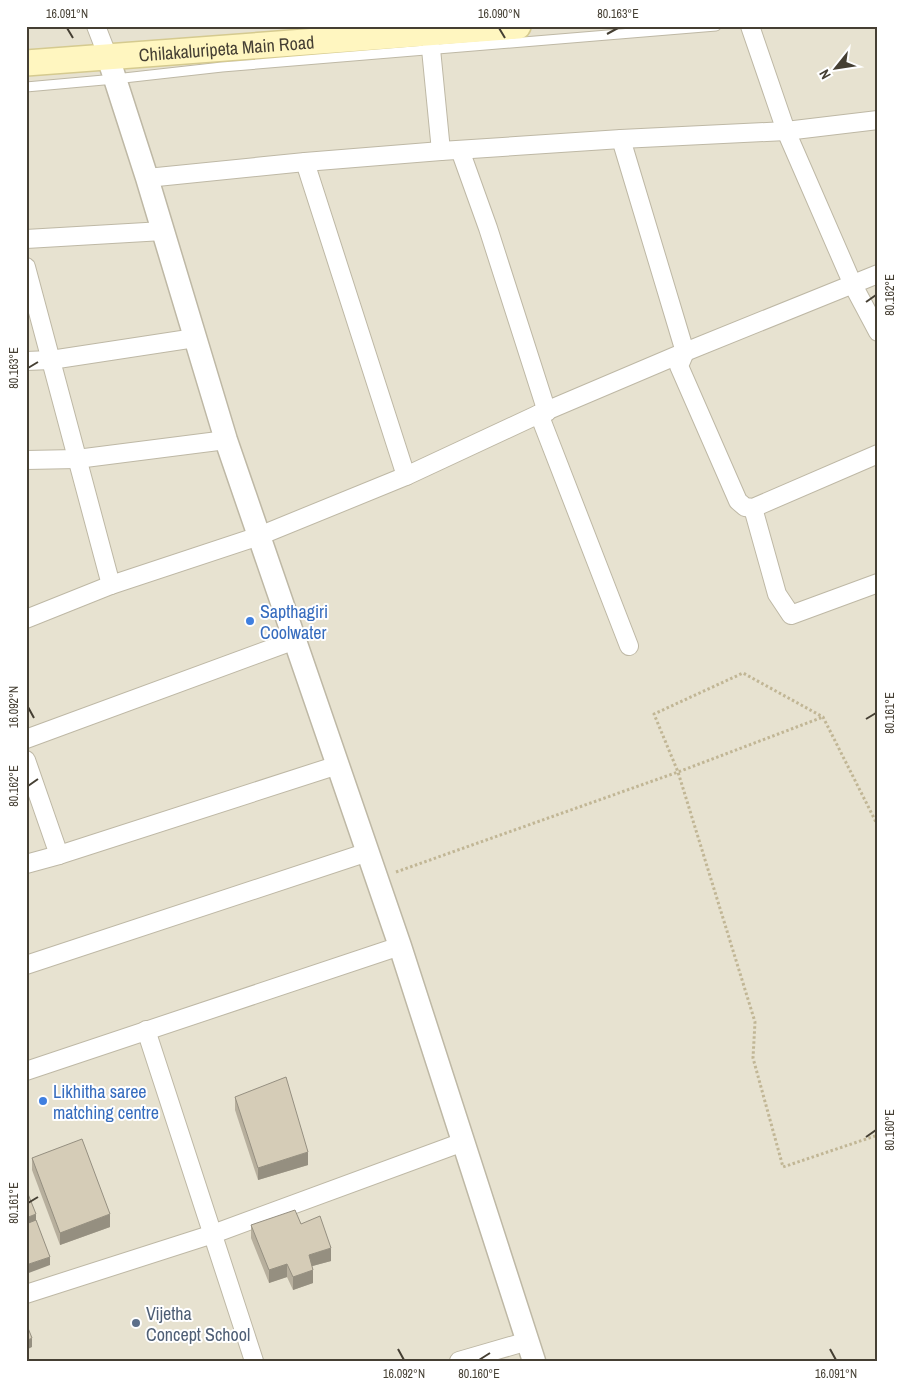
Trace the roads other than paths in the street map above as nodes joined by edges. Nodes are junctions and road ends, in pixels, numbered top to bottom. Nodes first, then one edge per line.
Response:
1 (96, 26) edge
2 (518, 26) edge
3 (716, 26) edge
4 (750, 26) edge
5 (431, 49) junction
6 (26, 63) edge
7 (112, 68) junction
8 (26, 86) edge
9 (878, 120) edge
10 (786, 131) junction
11 (620, 139) junction
12 (460, 150) junction
13 (441, 151) junction
14 (305, 162) junction
15 (147, 178) junction
16 (163, 230) junction
17 (26, 239) edge
18 (26, 267) edge
19 (878, 274) edge
20 (853, 285) junction
21 (878, 332) edge
22 (195, 338) junction
23 (685, 352) junction
24 (51, 360) junction
25 (26, 361) edge
26 (543, 413) junction
27 (226, 440) junction
28 (878, 454) edge
29 (77, 459) junction
30 (26, 460) edge
31 (406, 476) junction
32 (753, 508) junction
33 (259, 536) junction
34 (878, 583) edge
35 (111, 585) junction
36 (26, 619) edge
37 (295, 640) junction
38 (629, 646) dead end
39 (26, 739) edge
40 (26, 760) edge
41 (338, 765) junction
42 (368, 852) junction
43 (59, 855) junction
44 (26, 864) edge
45 (400, 946) junction
46 (26, 965) edge
47 (146, 1030) junction
48 (26, 1071) edge
49 (463, 1142) junction
50 (213, 1234) junction
51 (26, 1294) edge
52 (531, 1351) edge
53 (254, 1361) edge
54 (459, 1361) edge

1 - 7 street
2 - 7 main road, Chilakaluripeta Main Road
3 - 5 lane
4 - 10 street
5 - 7 lane
5 - 13 street
6 - 7 main road, Chilakaluripeta Main Road
7 - 8 lane
7 - 15 street
9 - 10 street
10 - 11 street
10 - 20 street
11 - 12 street
11 - 23 street
12 - 13 street
12 - 26 street
13 - 14 street
14 - 15 street
14 - 31 street
15 - 16 street
16 - 17 street
16 - 22 street
18 - 24 street
19 - 20 street
20 - 21 street
20 - 23 street
22 - 24 street
22 - 27 street
23 - 26 street
23 - 32 street
24 - 25 street
24 - 29 street
26 - 31 street
26 - 38 street
27 - 29 street
27 - 33 street
28 - 32 street
29 - 30 street
29 - 35 street
31 - 33 street
32 - 34 street
33 - 35 street
33 - 37 street
35 - 36 street
37 - 39 street
37 - 41 street
40 - 43 street
41 - 42 street
41 - 43 street
42 - 45 street
42 - 46 street
43 - 44 street
45 - 47 street
45 - 49 street
47 - 48 street
47 - 50 street
49 - 50 street
49 - 52 street
50 - 51 street
50 - 53 street
52 - 54 street

